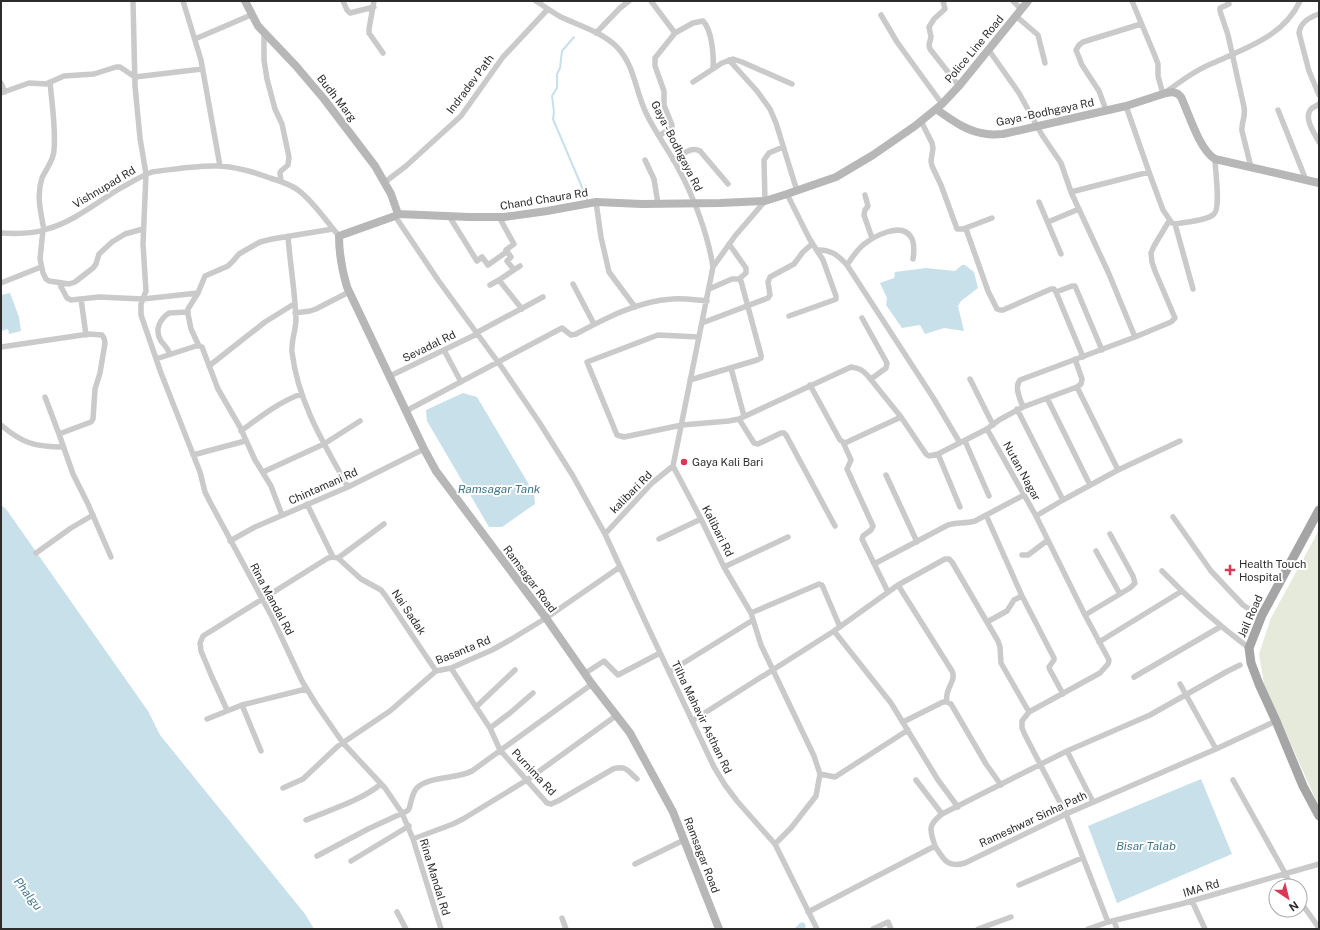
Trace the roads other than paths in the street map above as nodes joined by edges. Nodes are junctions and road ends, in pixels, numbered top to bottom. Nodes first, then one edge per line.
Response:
1 (133, 1) edge
2 (183, 1) edge
3 (343, 1) edge
4 (536, 1) edge
5 (629, 1) edge
6 (651, 1) edge
7 (943, 1) edge
8 (1013, 1) edge
9 (1028, 1) edge
10 (1132, 1) edge
11 (1228, 1) edge
12 (1300, 1) edge
13 (248, 2) edge
14 (374, 4) edge
15 (548, 9) junction
16 (1021, 9) junction
17 (1319, 14) edge
18 (251, 15) junction
19 (882, 15) dead end
20 (1016, 16) junction
21 (1141, 24) junction
22 (264, 33) junction
23 (596, 33) junction
24 (675, 33) junction
25 (195, 39) junction
26 (988, 49) junction
27 (383, 53) dead end
28 (1233, 55) junction
29 (729, 60) junction
30 (1045, 63) dead end
31 (713, 68) junction
32 (202, 69) junction
33 (135, 77) junction
34 (50, 82) junction
35 (693, 82) dead end
36 (1, 83) edge
37 (792, 84) dead end
38 (959, 86) junction
39 (3, 92) edge
40 (1164, 93) junction
41 (1319, 95) edge
42 (1319, 104) edge
43 (939, 106) junction
44 (1126, 106) junction
45 (1106, 110) junction
46 (1278, 110) dead end
47 (921, 121) junction
48 (1037, 126) junction
49 (659, 136) junction
50 (1319, 142) edge
51 (783, 148) junction
52 (1215, 159) junction
53 (646, 160) dead end
54 (674, 160) junction
55 (220, 166) junction
56 (1251, 167) junction
57 (1149, 172) junction
58 (146, 174) junction
59 (1306, 180) junction
60 (281, 181) junction
61 (385, 182) junction
62 (1319, 182) edge
63 (728, 184) dead end
64 (797, 191) junction
65 (1071, 192) junction
66 (787, 194) junction
67 (865, 195) dead end
68 (765, 201) junction
69 (596, 202) junction
70 (1039, 202) dead end
71 (694, 203) junction
72 (658, 204) junction
73 (1079, 209) junction
74 (397, 215) junction
75 (449, 216) junction
76 (499, 217) junction
77 (992, 218) dead end
78 (1048, 222) junction
79 (1172, 223) junction
80 (143, 229) junction
81 (966, 229) junction
82 (43, 230) junction
83 (336, 232) junction
84 (1, 233) edge
85 (288, 236) junction
86 (872, 238) junction
87 (729, 244) junction
88 (812, 244) junction
89 (506, 250) junction
90 (817, 250) junction
91 (1061, 254) dead end
92 (913, 259) dead end
93 (847, 265) junction
94 (520, 266) dead end
95 (41, 267) junction
96 (713, 268) junction
97 (514, 270) junction
98 (739, 279) junction
99 (499, 280) junction
100 (1, 283) edge
101 (59, 283) junction
102 (573, 284) dead end
103 (490, 285) dead end
104 (709, 289) junction
105 (1194, 289) dead end
106 (349, 292) junction
107 (1056, 292) junction
108 (198, 293) junction
109 (544, 297) dead end
110 (81, 299) junction
111 (143, 299) junction
112 (707, 301) junction
113 (294, 304) junction
114 (749, 306) junction
115 (635, 307) junction
116 (522, 309) junction
117 (188, 312) junction
118 (295, 313) junction
119 (789, 316) dead end
120 (862, 318) dead end
121 (702, 323) junction
122 (594, 324) junction
123 (476, 333) junction
124 (86, 335) junction
125 (699, 337) junction
126 (1135, 337) junction
127 (199, 346) junction
128 (1, 347) edge
129 (444, 350) junction
130 (1102, 350) junction
131 (170, 354) junction
132 (1083, 357) junction
133 (156, 358) junction
134 (1075, 359) junction
135 (498, 362) junction
136 (209, 366) junction
137 (731, 368) junction
138 (390, 376) junction
139 (871, 379) junction
140 (970, 379) dead end
141 (690, 380) junction
142 (461, 382) junction
143 (810, 386) junction
144 (1077, 387) junction
145 (301, 394) junction
146 (45, 397) dead end
147 (1047, 398) junction
148 (1020, 408) junction
149 (406, 411) junction
150 (901, 417) junction
151 (742, 418) junction
152 (360, 421) dead end
153 (1, 425) edge
154 (682, 425) junction
155 (993, 425) junction
156 (987, 429) junction
157 (241, 431) junction
158 (59, 434) junction
159 (245, 441) junction
160 (1180, 441) dead end
161 (843, 442) junction
162 (963, 442) junction
163 (324, 444) junction
164 (63, 447) junction
165 (424, 449) junction
166 (938, 454) junction
167 (193, 455) junction
168 (673, 466) junction
169 (1118, 470) junction
170 (263, 472) junction
171 (886, 475) dead end
172 (1090, 485) junction
173 (348, 487) junction
174 (1024, 495) junction
175 (989, 496) dead end
176 (1063, 500) junction
177 (307, 504) junction
178 (960, 507) dead end
179 (1319, 510) edge
180 (93, 515) junction
181 (282, 515) junction
182 (986, 515) junction
183 (1036, 516) junction
184 (1173, 517) dead end
185 (701, 519) junction
186 (384, 524) dead end
187 (835, 526) dead end
188 (605, 534) junction
189 (1110, 534) dead end
190 (788, 537) dead end
191 (659, 539) dead end
192 (1048, 540) junction
193 (230, 541) junction
194 (917, 542) junction
195 (1096, 551) dead end
196 (36, 553) dead end
197 (1022, 556) dead end
198 (111, 557) dead end
199 (336, 557) junction
200 (874, 564) junction
201 (620, 567) junction
202 (724, 567) junction
203 (1162, 571) dead end
204 (898, 585) junction
205 (1182, 591) junction
206 (888, 592) junction
207 (1120, 594) junction
208 (1022, 596) junction
209 (261, 599) junction
210 (751, 613) junction
211 (1085, 615) junction
212 (1261, 617) junction
213 (546, 618) junction
214 (753, 620) junction
215 (987, 622) junction
216 (1220, 626) junction
217 (840, 627) junction
218 (834, 631) junction
219 (1099, 642) junction
220 (1249, 648) junction
221 (660, 653) junction
222 (1240, 666) dead end
223 (451, 668) junction
224 (515, 670) dead end
225 (773, 670) junction
226 (436, 671) junction
227 (669, 672) junction
228 (584, 674) junction
229 (1134, 677) dead end
230 (592, 684) junction
231 (1180, 684) dead end
232 (306, 689) junction
233 (533, 693) dead end
234 (1063, 694) junction
235 (1186, 695) junction
236 (947, 702) junction
237 (242, 705) junction
238 (476, 708) junction
239 (227, 710) junction
240 (1029, 712) junction
241 (617, 715) junction
242 (207, 719) dead end
243 (692, 721) junction
244 (1276, 721) junction
245 (903, 722) junction
246 (490, 728) junction
247 (908, 730) junction
248 (343, 743) junction
249 (1216, 749) junction
250 (500, 750) junction
251 (261, 751) dead end
252 (1067, 751) junction
253 (1040, 764) junction
254 (820, 774) junction
255 (637, 779) dead end
256 (527, 780) junction
257 (916, 780) dead end
258 (1233, 780) dead end
259 (381, 784) junction
260 (1001, 785) junction
261 (283, 788) dead end
262 (1093, 802) junction
263 (958, 807) junction
264 (402, 813) junction
265 (942, 814) junction
266 (1066, 814) junction
267 (1319, 816) edge
268 (306, 820) dead end
269 (409, 826) junction
270 (413, 839) junction
271 (684, 840) junction
272 (775, 844) junction
273 (935, 846) junction
274 (318, 856) dead end
275 (1082, 858) junction
276 (351, 861) dead end
277 (635, 864) dead end
278 (1319, 864) edge
279 (1286, 873) junction
280 (1288, 878) edge
281 (1019, 885) dead end
282 (1192, 901) junction
283 (397, 912) dead end
284 (808, 912) junction
285 (1308, 912) edge
286 (1011, 917) dead end
287 (562, 918) dead end
288 (1114, 921) junction
289 (1108, 922) junction
290 (1319, 928) edge
291 (406, 929) edge
292 (441, 929) edge
293 (566, 929) edge
294 (718, 929) edge
295 (817, 929) edge
296 (873, 929) edge
297 (891, 929) edge
298 (978, 929) edge
299 (1088, 929) edge
300 (1116, 929) edge
301 (1205, 929) edge

1 - 33 street, Rina Mandal Rd
2 - 25 street
3 - 14 street
4 - 15 street, Gaya - Bodhgaya Rd
5 - 23 street
6 - 24 street
7 - 38 street
8 - 16 street
9 - 16 street, Police Line Road
10 - 21 street
11 - 28 street
12 - 28 street
13 - 18 street, Budh Marg
14 - 27 street
15 - 23 street, Gaya - Bodhgaya Rd
15 - 61 street, Indradev Path
16 - 20 street, Police Line Road
17 - 41 street
18 - 22 street, Budh Marg
18 - 25 street
19 - 43 street
20 - 26 street, Police Line Road
20 - 30 street
21 - 40 street
21 - 45 street
22 - 60 street
22 - 61 street, Budh Marg
23 - 49 street, Gaya - Bodhgaya Rd
24 - 31 street
24 - 49 street
25 - 32 street
26 - 38 street, Police Line Road
26 - 48 street
28 - 40 street
28 - 56 street
29 - 31 street
29 - 37 street
29 - 51 street
31 - 35 street
32 - 33 street
32 - 55 street
33 - 34 street
33 - 58 street, Rina Mandal Rd
34 - 39 street
34 - 82 street
36 - 39 street
38 - 43 street, Police Line Road
40 - 44 street, Gaya - Bodhgaya Rd
40 - 52 street
42 - 50 street
43 - 47 street, Gaya - Bodhgaya Rd
43 - 48 street, Gaya - Bodhgaya Rd
44 - 45 street, Gaya - Bodhgaya Rd
44 - 57 street
45 - 48 street, Gaya - Bodhgaya Rd
46 - 59 street
47 - 64 street, Gaya - Bodhgaya Rd
47 - 81 street
48 - 65 street
49 - 54 street, Gaya - Bodhgaya Rd
51 - 64 street
51 - 68 street
52 - 56 street
52 - 79 street
53 - 72 street
54 - 63 street
54 - 71 street, Gaya - Bodhgaya Rd
55 - 58 street, Vishnupad Rd
55 - 60 street, Vishnupad Rd
56 - 59 street
57 - 65 street
57 - 79 street
58 - 80 street, Rina Mandal Rd
58 - 82 street, Vishnupad Rd
59 - 62 street
60 - 83 street, Vishnupad Rd
61 - 74 street, Budh Marg
64 - 66 street, Gaya - Bodhgaya Rd
65 - 73 street
66 - 68 street, Gaya - Bodhgaya Rd
66 - 88 street
67 - 86 street
68 - 71 street, Gaya - Bodhgaya Rd
68 - 87 street
69 - 72 street, Chand Chaura Rd
69 - 76 street, Chand Chaura Rd
69 - 115 street
70 - 78 street
71 - 72 street, Chand Chaura Rd
71 - 96 street
73 - 78 street
73 - 126 street
74 - 75 street, Chand Chaura Rd
74 - 83 street
74 - 123 street, Tilha Mahavir Asthan Rd
75 - 76 street, Chand Chaura Rd
75 - 89 street
76 - 89 street
77 - 81 street
78 - 91 street
79 - 105 street
79 - 126 street
80 - 101 street
80 - 111 street, Rina Mandal Rd
81 - 107 street
82 - 84 street, Vishnupad Rd
82 - 95 street
83 - 85 street
83 - 106 street, Ramsagar Road
85 - 108 street
85 - 113 street
86 - 92 street
86 - 93 street
87 - 96 street
87 - 98 street
88 - 90 street
88 - 114 street
89 - 97 street
90 - 93 street
90 - 119 street
93 - 162 street
94 - 97 street
95 - 100 street
95 - 101 street
96 - 104 street
97 - 99 street
98 - 104 street
98 - 114 street
99 - 103 street
99 - 116 street
101 - 110 street
102 - 122 street
104 - 112 street
106 - 118 street
106 - 138 street, Ramsagar Road
107 - 130 street
107 - 132 street
108 - 111 street
108 - 117 street
109 - 116 street, Sevadal Rd
110 - 111 street
110 - 124 street
111 - 133 street, Rina Mandal Rd
112 - 115 street
112 - 121 street
113 - 118 street
113 - 136 street
114 - 121 street
114 - 137 street
115 - 122 street
116 - 123 street, Sevadal Rd
117 - 127 street
117 - 131 street
118 - 145 street
120 - 139 street
121 - 125 street
122 - 135 street
123 - 129 street, Sevadal Rd
123 - 135 street, Tilha Mahavir Asthan Rd
124 - 128 street
124 - 158 street
125 - 141 street
125 - 154 street
126 - 130 street
127 - 131 street
127 - 136 street
129 - 138 street, Sevadal Rd
129 - 142 street
130 - 132 street
131 - 133 street
132 - 134 street
133 - 167 street, Rina Mandal Rd
134 - 144 street
134 - 148 street
135 - 142 street
135 - 188 street, Tilha Mahavir Asthan Rd
136 - 157 street
137 - 141 street
137 - 151 street
138 - 149 street, Ramsagar Road
139 - 143 street
139 - 150 street
140 - 155 street
141 - 154 street
142 - 149 street
143 - 151 street
143 - 161 street
144 - 147 street
144 - 169 street
145 - 157 street
145 - 163 street
146 - 158 street
147 - 148 street
147 - 172 street
148 - 155 street
148 - 176 street
149 - 165 street, Ramsagar Road
150 - 161 street
150 - 166 street
151 - 154 street
151 - 187 street
152 - 163 street
153 - 164 street
154 - 168 street
155 - 156 street
156 - 162 street
156 - 174 street, Nutan Nagar
157 - 159 street
158 - 164 street
159 - 167 street
159 - 170 street
160 - 169 street
161 - 200 street
162 - 166 street
162 - 175 street
163 - 170 street
163 - 173 street
164 - 180 street
165 - 173 street, Chintamani Rd
165 - 213 street, Ramsagar Road
166 - 178 street
167 - 193 street, Rina Mandal Rd
168 - 185 street, Kalibari Rd
168 - 188 street, kalibari Rd
169 - 172 street
170 - 181 street
171 - 194 street
172 - 176 street
173 - 177 street, Chintamani Rd
174 - 182 street
174 - 183 street, Nutan Nagar
176 - 183 street
177 - 181 street, Chintamani Rd
177 - 199 street, Nai Sadak
179 - 212 main road, Jail Road
180 - 196 street
180 - 198 street
181 - 193 street, Chintamani Rd
182 - 194 street
182 - 208 street
183 - 192 street, Nutan Nagar
184 - 212 street
185 - 191 street
185 - 202 street, Kalibari Rd
186 - 199 street
188 - 201 street, Tilha Mahavir Asthan Rd
189 - 207 street
190 - 202 street
192 - 197 street
192 - 211 street, Nutan Nagar
193 - 209 street, Rina Mandal Rd
194 - 200 street
195 - 207 street
199 - 209 street
199 - 226 street, Nai Sadak
200 - 206 street
201 - 213 street, Basanta Rd
201 - 221 street, Tilha Mahavir Asthan Rd
202 - 210 street, Kalibari Rd
203 - 205 street
204 - 206 street
204 - 215 street
204 - 236 street
205 - 216 street
205 - 219 street
206 - 217 street
207 - 211 street
208 - 215 street
208 - 234 street
209 - 232 street, Rina Mandal Rd
209 - 239 street
210 - 214 street, Kalibari Rd
210 - 217 street
211 - 219 street, Nutan Nagar
212 - 220 main road, Jail Road
213 - 223 street, Basanta Rd
213 - 228 street, Ramsagar Road
214 - 225 street, Kalibari Rd
214 - 227 street
215 - 240 street
216 - 220 street
216 - 229 street
217 - 218 street
218 - 225 street
218 - 245 street
219 - 234 street, Nutan Nagar
220 - 244 main road
221 - 227 street, Tilha Mahavir Asthan Rd
221 - 228 street
222 - 235 street
223 - 226 street, Basanta Rd
223 - 238 street, Purnima Rd
224 - 238 street
225 - 243 street
225 - 254 street, Kalibari Rd
226 - 248 street, Basanta Rd
227 - 243 street, Tilha Mahavir Asthan Rd
228 - 230 street, Ramsagar Road
230 - 241 street, Ramsagar Road
230 - 250 street
231 - 235 street
232 - 237 street
232 - 248 street, Rina Mandal Rd
233 - 246 street
234 - 240 street, Nutan Nagar
235 - 249 street
235 - 252 street
236 - 245 street
236 - 260 street
237 - 239 street
237 - 251 street
238 - 246 street, Purnima Rd
239 - 242 street
240 - 253 street
241 - 256 street
241 - 271 street, Ramsagar Road
243 - 272 street, Tilha Mahavir Asthan Rd
244 - 249 street, Rameshwar Sinha Path
244 - 267 main road
245 - 247 street
246 - 250 street, Purnima Rd
247 - 254 street
247 - 263 street
248 - 259 street, Rina Mandal Rd
248 - 261 street, Basanta Rd
249 - 262 street, Rameshwar Sinha Path
250 - 256 street, Purnima Rd
250 - 264 street
252 - 253 street
252 - 262 street
253 - 260 street
253 - 266 street
254 - 272 street, Kalibari Rd
255 - 256 street, Purnima Rd
256 - 270 street
257 - 265 street
258 - 279 street
259 - 264 street, Rina Mandal Rd
259 - 268 street
260 - 263 street
262 - 266 street, Rameshwar Sinha Path
263 - 265 street
264 - 269 street, Rina Mandal Rd
264 - 274 street
265 - 273 street
266 - 273 street, Rameshwar Sinha Path
266 - 275 street
269 - 270 street, Rina Mandal Rd
269 - 276 street
270 - 292 street, Rina Mandal Rd
271 - 277 street
271 - 294 street, Ramsagar Road
272 - 284 street, Tilha Mahavir Asthan Rd
273 - 284 street
275 - 281 street
275 - 289 street
278 - 279 street, IMA Rd
279 - 280 street
279 - 282 street, IMA Rd
282 - 288 street, IMA Rd
282 - 301 street
283 - 291 street
284 - 295 street, Tilha Mahavir Asthan Rd
285 - 290 street
286 - 298 street
287 - 293 street
288 - 289 street, IMA Rd
288 - 300 street
289 - 299 street, IMA Rd
296 - 297 street

